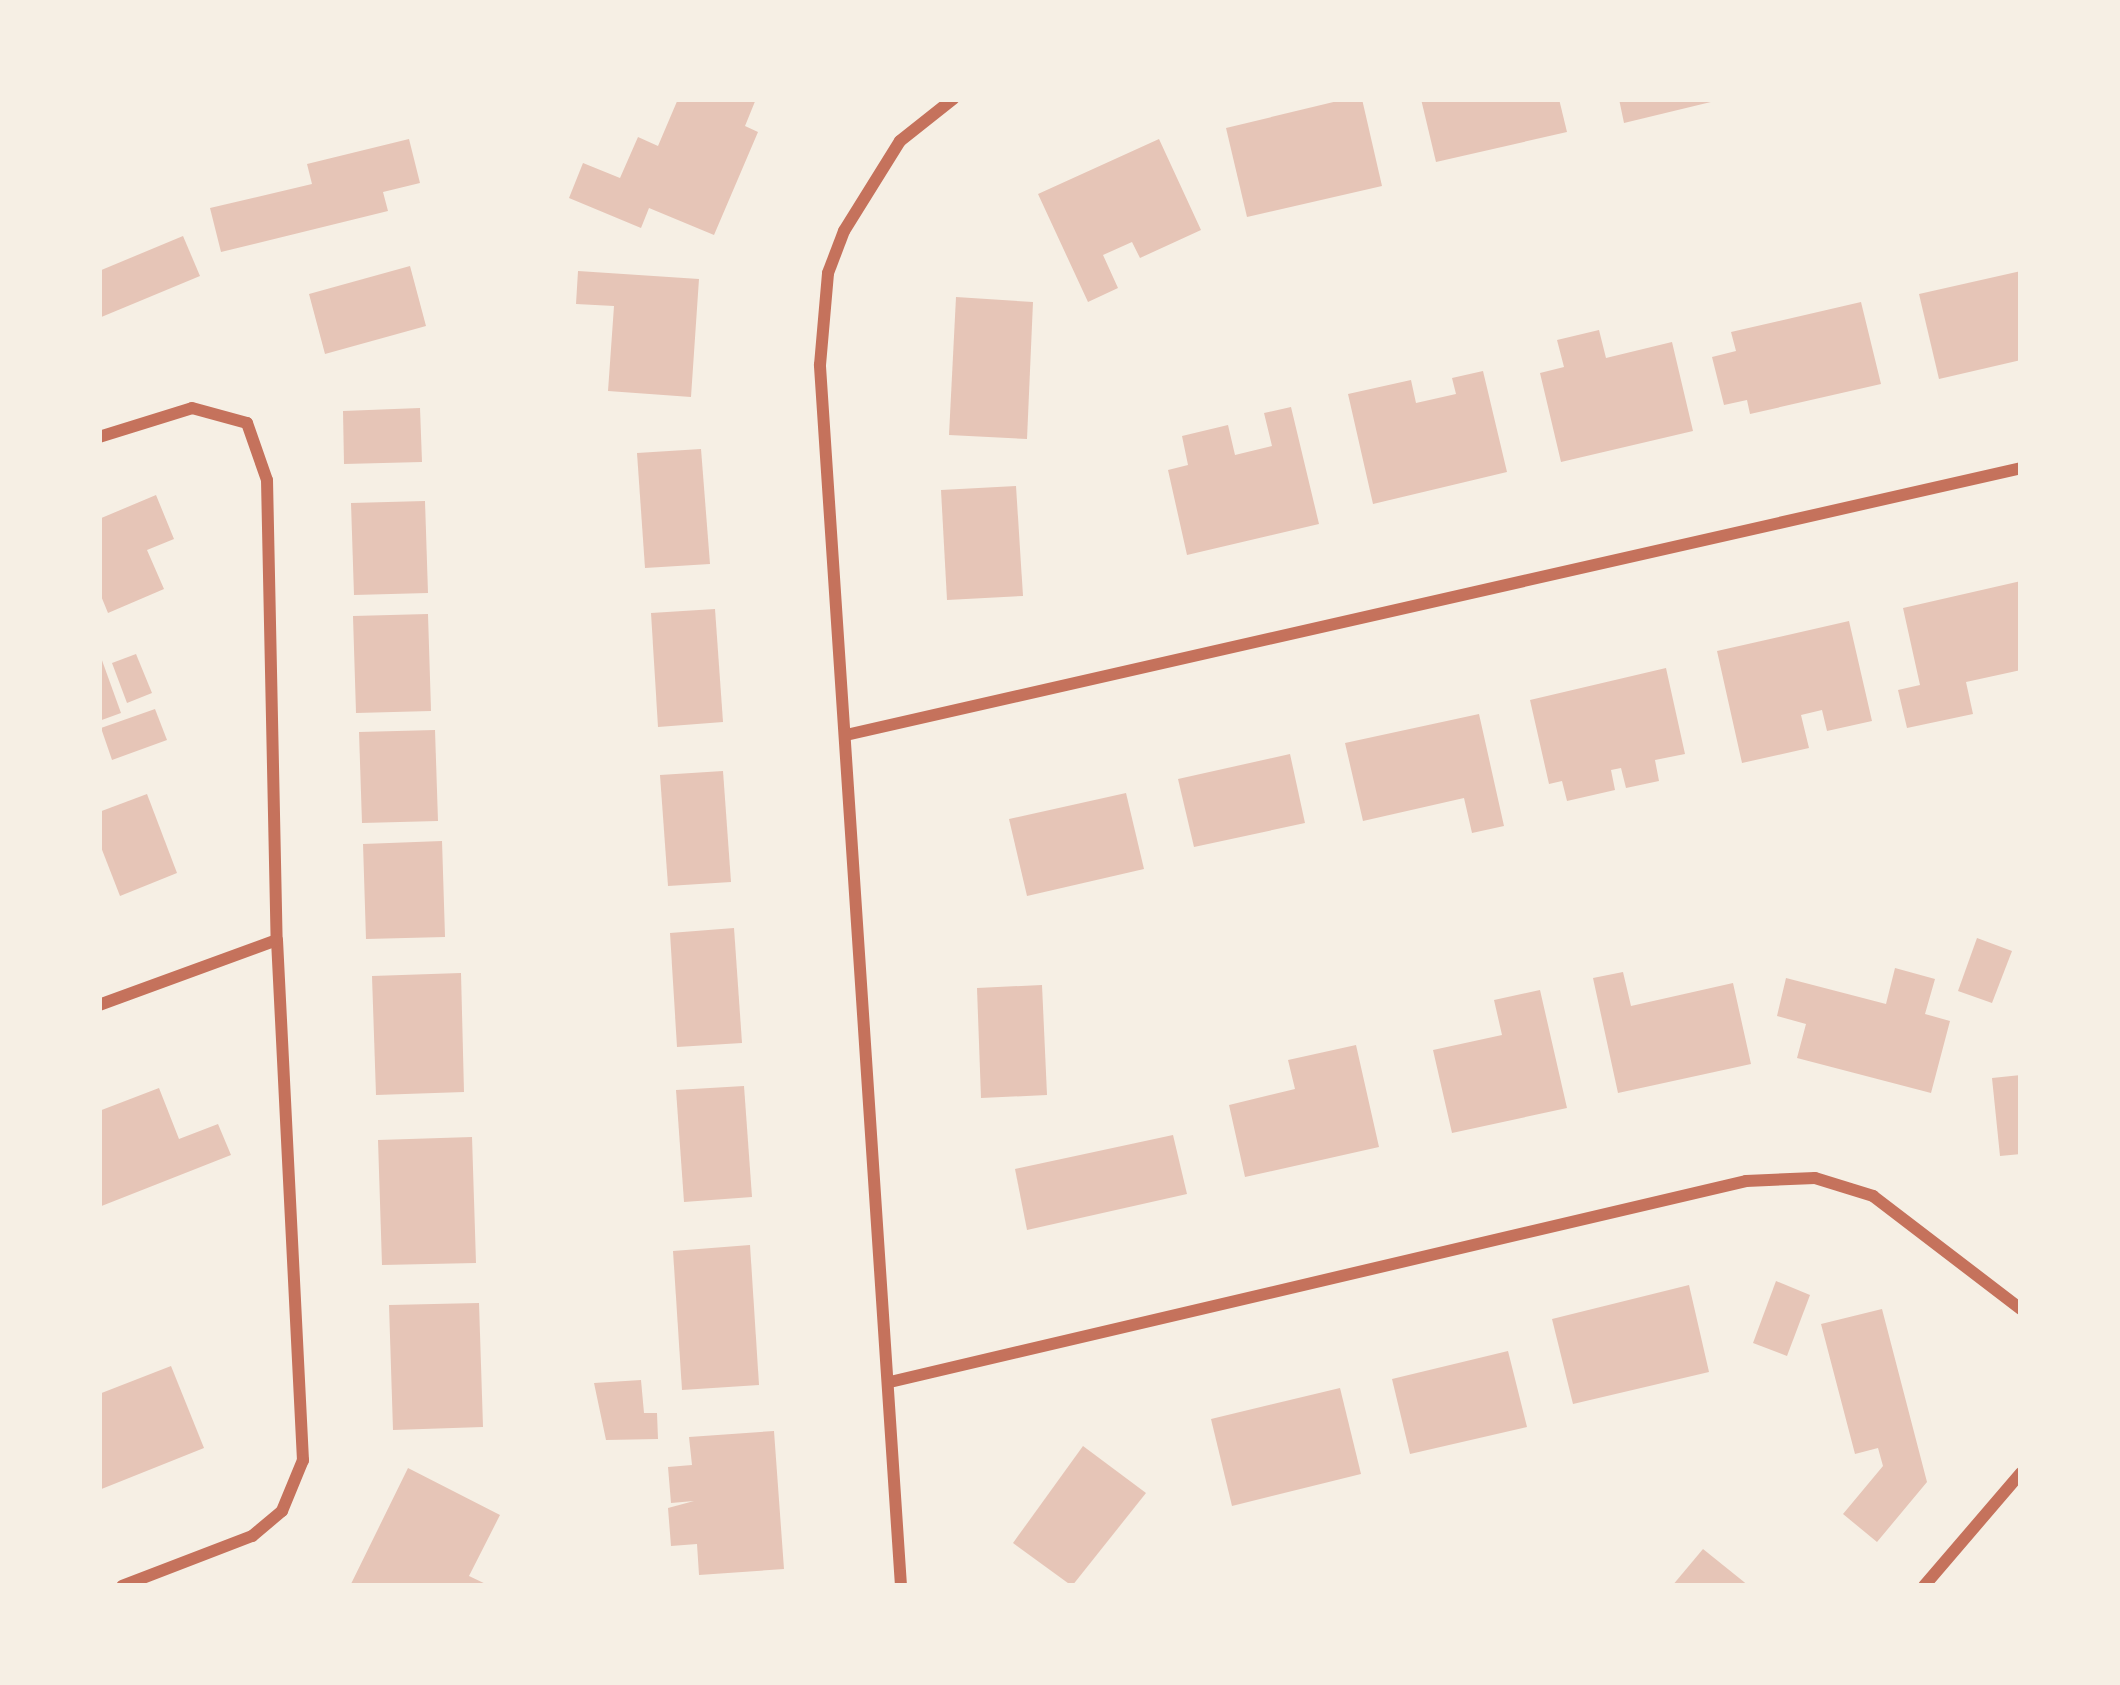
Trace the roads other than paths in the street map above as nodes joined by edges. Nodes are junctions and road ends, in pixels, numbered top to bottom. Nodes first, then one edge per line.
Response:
1 (953, 99) edge
2 (99, 437) edge
3 (2021, 468) edge
4 (846, 735) junction
5 (277, 940) junction
6 (99, 1005) edge
7 (2021, 1310) edge
8 (890, 1382) junction
9 (2021, 1473) edge
10 (122, 1586) edge
11 (901, 1586) edge
12 (1924, 1586) edge

1 - 4 street
2 - 5 street
3 - 4 street
4 - 8 street
5 - 6 street
5 - 10 street
7 - 8 street
8 - 11 street
9 - 12 street

